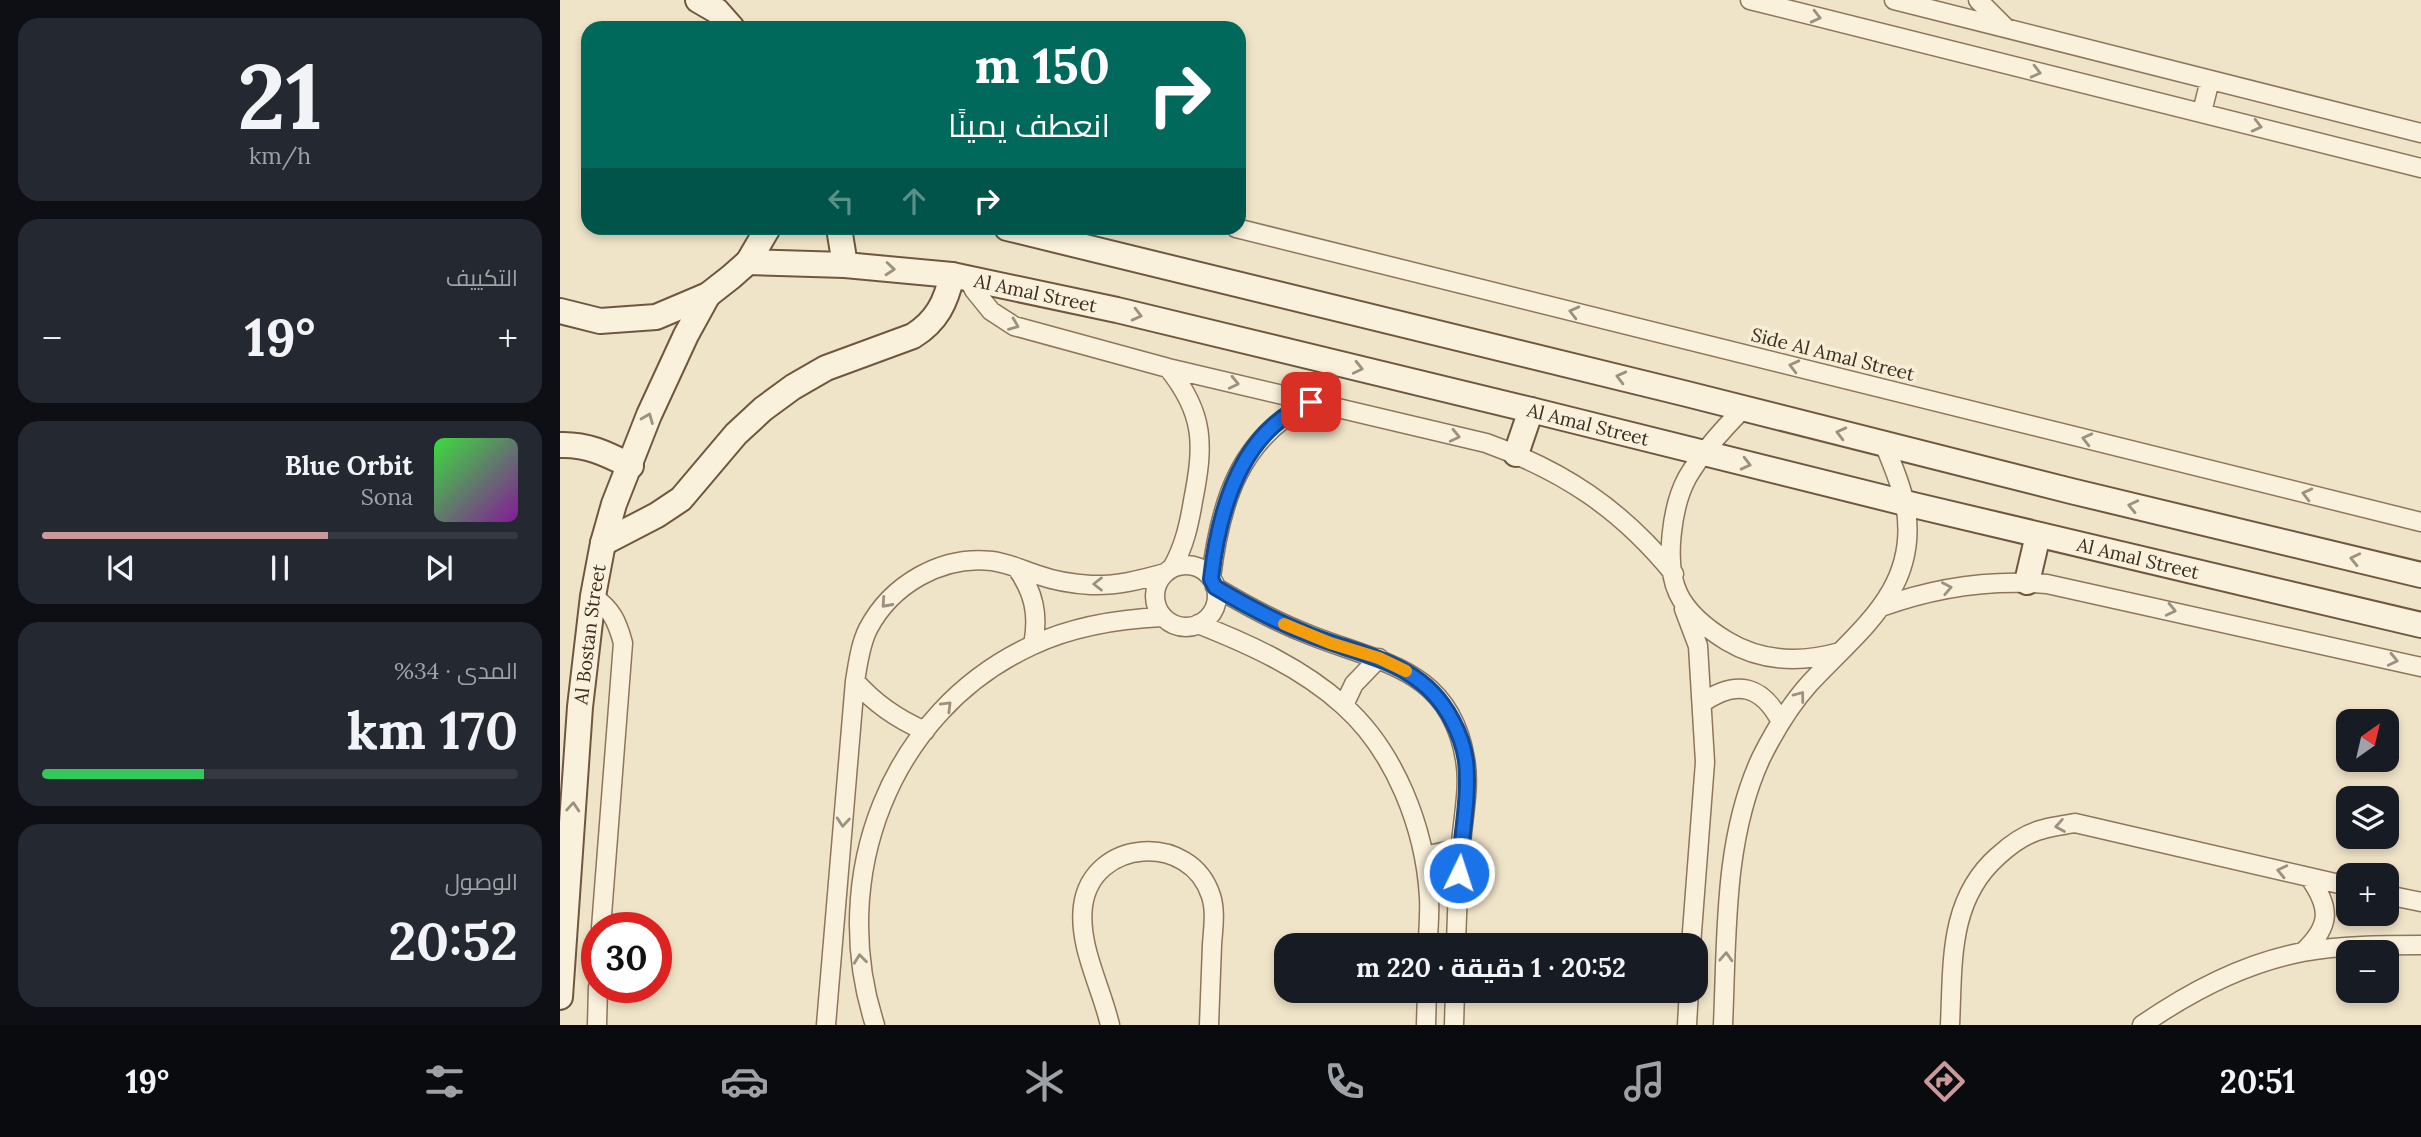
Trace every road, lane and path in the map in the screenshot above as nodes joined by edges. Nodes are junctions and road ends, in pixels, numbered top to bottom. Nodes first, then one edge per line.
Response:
1 (698, 0) edge
2 (725, 0) edge
3 (1750, 0) edge
4 (1894, 0) edge
5 (1978, 0) edge
6 (725, 21) edge
7 (736, 21) edge
8 (2006, 28) junction
9 (2210, 80) junction
10 (2202, 113) junction
11 (2421, 133) edge
12 (2421, 168) edge
13 (1246, 230) edge
14 (764, 235) edge
15 (840, 235) edge
16 (1036, 235) edge
17 (748, 262) junction
18 (845, 265) junction
19 (960, 276) junction
20 (708, 295) junction
21 (560, 311) edge
22 (1168, 368) junction
23 (1311, 402) junction
24 (1744, 408) junction
25 (1531, 410) junction
26 (1884, 444) junction
27 (560, 445) edge
28 (1704, 453) junction
29 (1516, 454) junction
30 (631, 466) junction
31 (1905, 503) junction
32 (2421, 522) edge
33 (2038, 535) junction
34 (603, 543) junction
35 (1016, 567) junction
36 (1169, 571) junction
37 (1674, 574) junction
38 (2421, 575) edge
39 (2026, 582) junction
40 (1213, 583) junction
41 (1678, 593) junction
42 (593, 596) junction
43 (1881, 607) junction
44 (1162, 617) junction
45 (1198, 624) junction
46 (2421, 625) edge
47 (1033, 645) junction
48 (1844, 650) junction
49 (1379, 658) junction
50 (2421, 667) edge
51 (855, 681) junction
52 (1702, 703) junction
53 (1344, 705) junction
54 (1781, 722) junction
55 (925, 731) junction
56 (1461, 848) junction
57 (1424, 856) junction
58 (2309, 877) junction
59 (2336, 883) edge
60 (2399, 897) edge
61 (2421, 902) edge
62 (602, 912) edge
63 (1428, 933) edge
64 (1457, 933) edge
65 (1692, 933) edge
66 (2421, 945) edge
67 (2303, 952) junction
68 (560, 997) edge
69 (598, 1003) edge
70 (1427, 1003) edge
71 (1455, 1003) edge
72 (1688, 1003) edge
73 (597, 1025) edge
74 (826, 1025) edge
75 (875, 1025) edge
76 (1110, 1025) edge
77 (1209, 1025) edge
78 (1426, 1025) edge
79 (1454, 1025) edge
80 (1686, 1025) edge
81 (1723, 1025) edge
82 (1951, 1025) edge
83 (2142, 1025) edge

1 - 6 main road
2 - 7 main road
3 -> 10 street
4 - 8 street
5 - 8 street
8 - 9 street
9 - 10 street
9 - 11 street
10 -> 12 street
32 -> 13 street, Side Al Amal Street
14 - 17 main road
15 - 18 main road
24 -> 16 main road
17 - 18 main road, Al Amal Street
17 - 20 main road
18 -> 19 main road, Al Amal Street
19 -> 22 street
19 -> 25 main road, Al Amal Street
19 - 34 main road
20 - 21 main road
30 -> 20 main road, Al Bostan Street
22 -> 23 street
22 - 36 street
23 -> 29 street
23 - 40 street
26 -> 24 main road
24 - 28 street
25 - 28 main road, Al Amal Street
25 - 29 main road
26 - 31 street
38 -> 26 main road
27 - 30 main road
28 -> 31 main road, Al Amal Street
28 - 37 street
29 - 37 street
30 - 34 main road, Al Bostan Street
31 - 33 main road, Al Amal Street
31 - 43 street
33 - 39 main road
33 - 46 main road, Al Amal Street
34 - 42 main road, Al Bostan Street
36 -> 35 street
35 - 47 street
35 -> 51 street
36 - 40 street
36 - 44 street
37 - 41 street
43 -> 39 street
39 -> 50 street
40 - 45 street
40 - 49 street
41 - 48 street
41 - 52 street
42 - 62 street
68 -> 42 main road, Al Bostan Street
43 - 48 street
44 - 45 street
44 - 47 street
45 - 53 street
55 -> 47 street
54 -> 48 street
49 - 53 street
49 - 56 street
51 - 55 street
51 -> 74 street
52 - 54 street
52 - 65 street
53 - 57 street
81 -> 54 street
75 -> 55 street
56 - 57 street
56 - 64 street
57 - 63 street
58 - 59 street
58 - 67 street
58 -> 82 street
60 - 61 street
66 - 67 street
67 - 83 street
69 - 73 street
70 - 78 street
71 - 79 street
72 - 80 street
76 - 77 street

